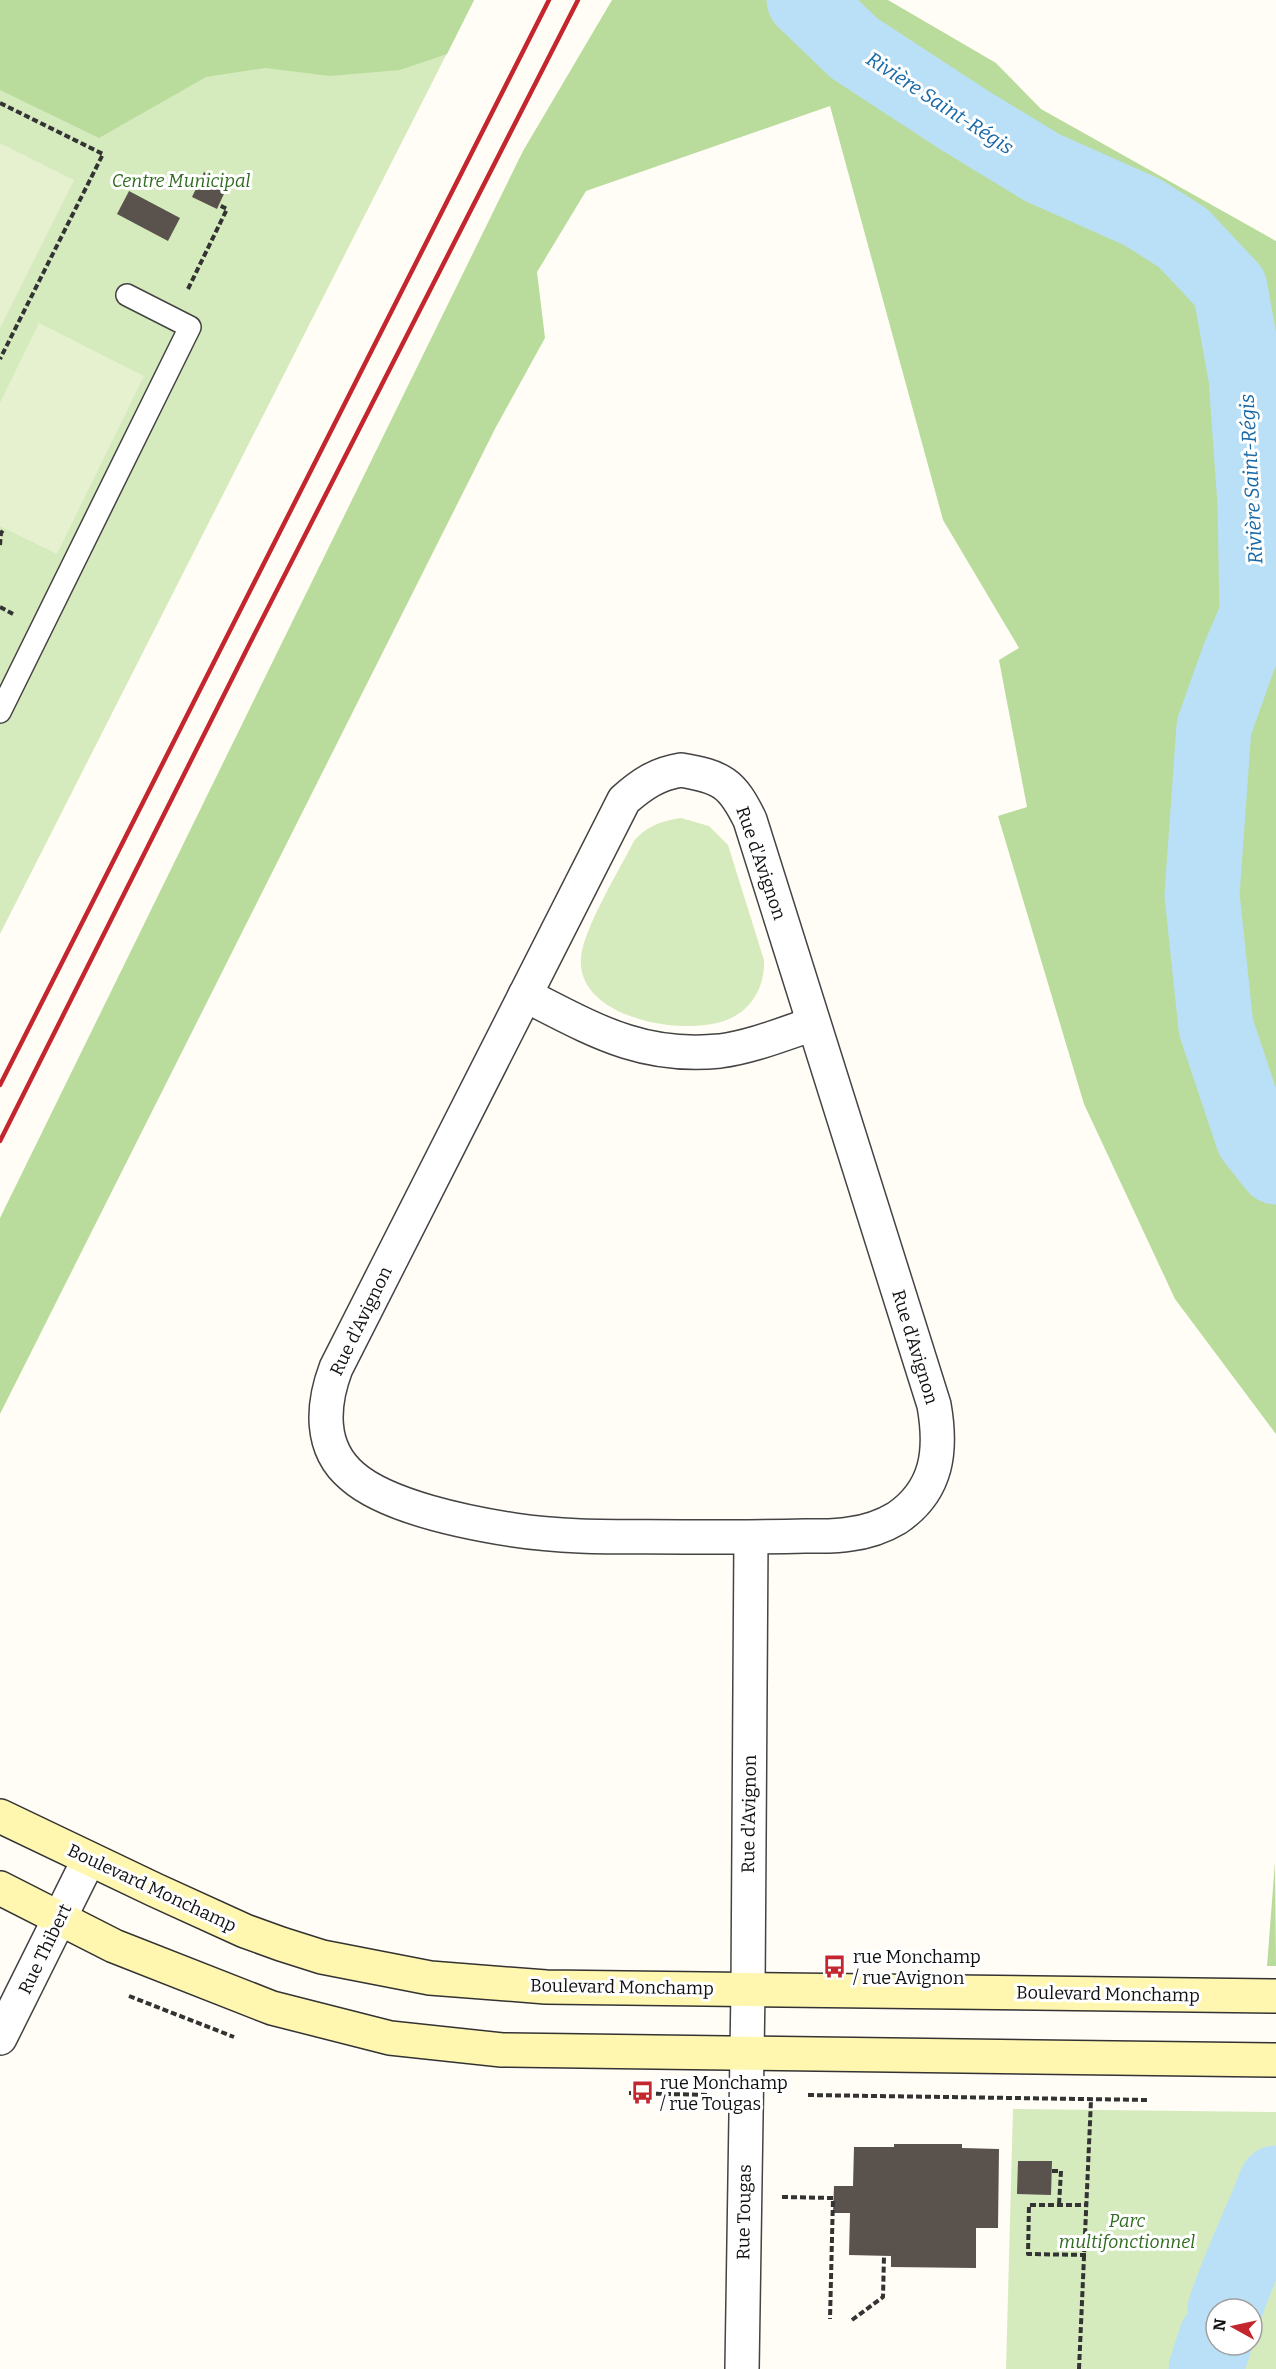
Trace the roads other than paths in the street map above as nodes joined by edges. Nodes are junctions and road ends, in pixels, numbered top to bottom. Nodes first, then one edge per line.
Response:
1 (127, 295) dead end
2 (0, 712) edge
3 (525, 995) junction
4 (813, 1024) junction
5 (750, 1538) junction
6 (0, 1816) edge
7 (89, 1859) junction
8 (0, 1888) edge
9 (60, 1919) junction
10 (748, 1990) junction
11 (1276, 1996) edge
12 (0, 2038) edge
13 (746, 2055) junction
14 (1269, 2060) edge
15 (742, 2369) edge

1 - 2 lane
3 - 4 street
3 - 4 street, Rue d'Avignon
3 - 5 street, Rue d'Avignon
4 - 5 street, Rue d'Avignon
5 - 10 street, Rue d'Avignon
6 - 7 street, Boulevard Monchamp
7 - 9 street, Rue Thibert
7 - 10 street, Boulevard Monchamp
8 - 9 street
9 - 12 street, Rue Thibert
9 - 13 street
10 - 11 street, Boulevard Monchamp
10 - 13 street, Rue d'Avignon
13 - 14 street
13 - 15 street, Rue Tougas

